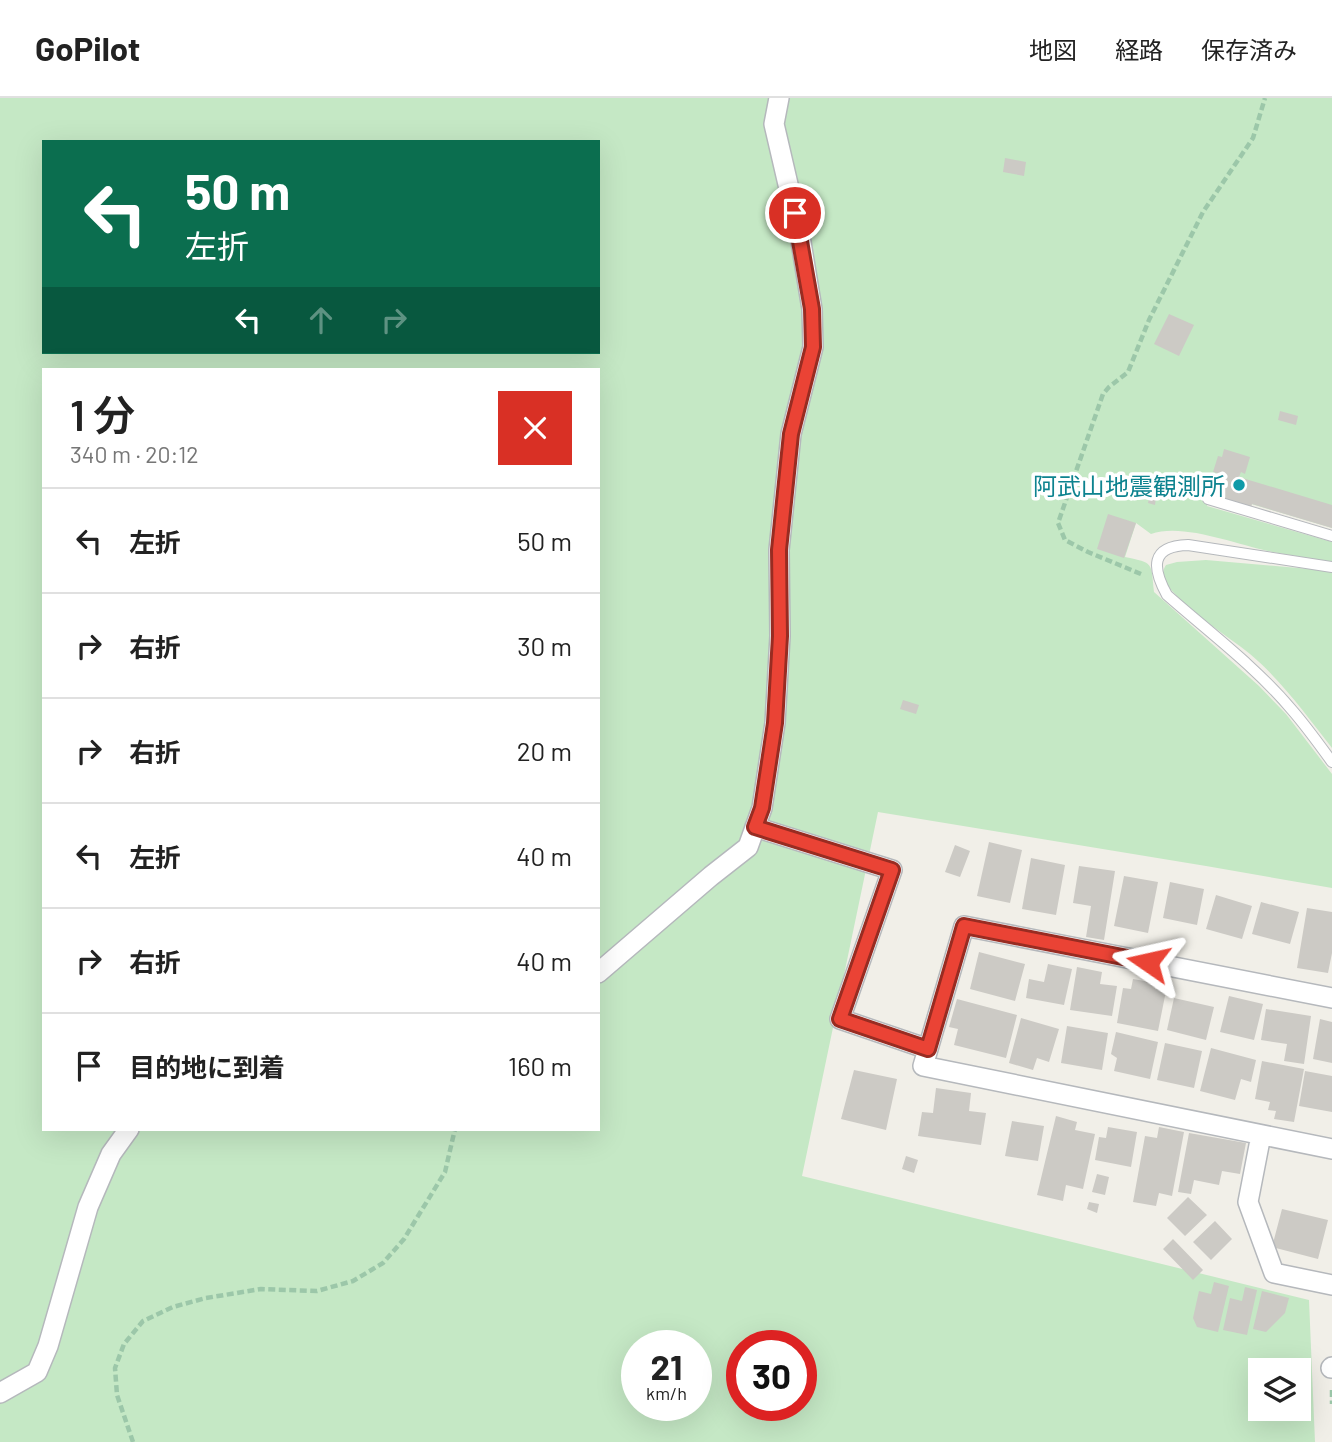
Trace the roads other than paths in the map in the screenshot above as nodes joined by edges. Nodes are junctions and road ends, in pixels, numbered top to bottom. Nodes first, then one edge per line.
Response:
1 (779, 98) edge
2 (1208, 499) dead end
3 (1332, 536) edge
4 (1332, 567) edge
5 (1332, 762) edge
6 (755, 827) junction
7 (600, 971) edge
8 (1332, 998) edge
9 (928, 1049) junction
10 (128, 1131) edge
11 (1261, 1135) junction
12 (1332, 1149) edge
13 (1332, 1285) edge
14 (0, 1393) edge

1 - 6 street
2 - 3 lane
4 - 5 lane
6 - 7 street
6 - 9 street
8 - 9 street
9 - 11 street
10 - 14 street
11 - 12 street
11 - 13 street

